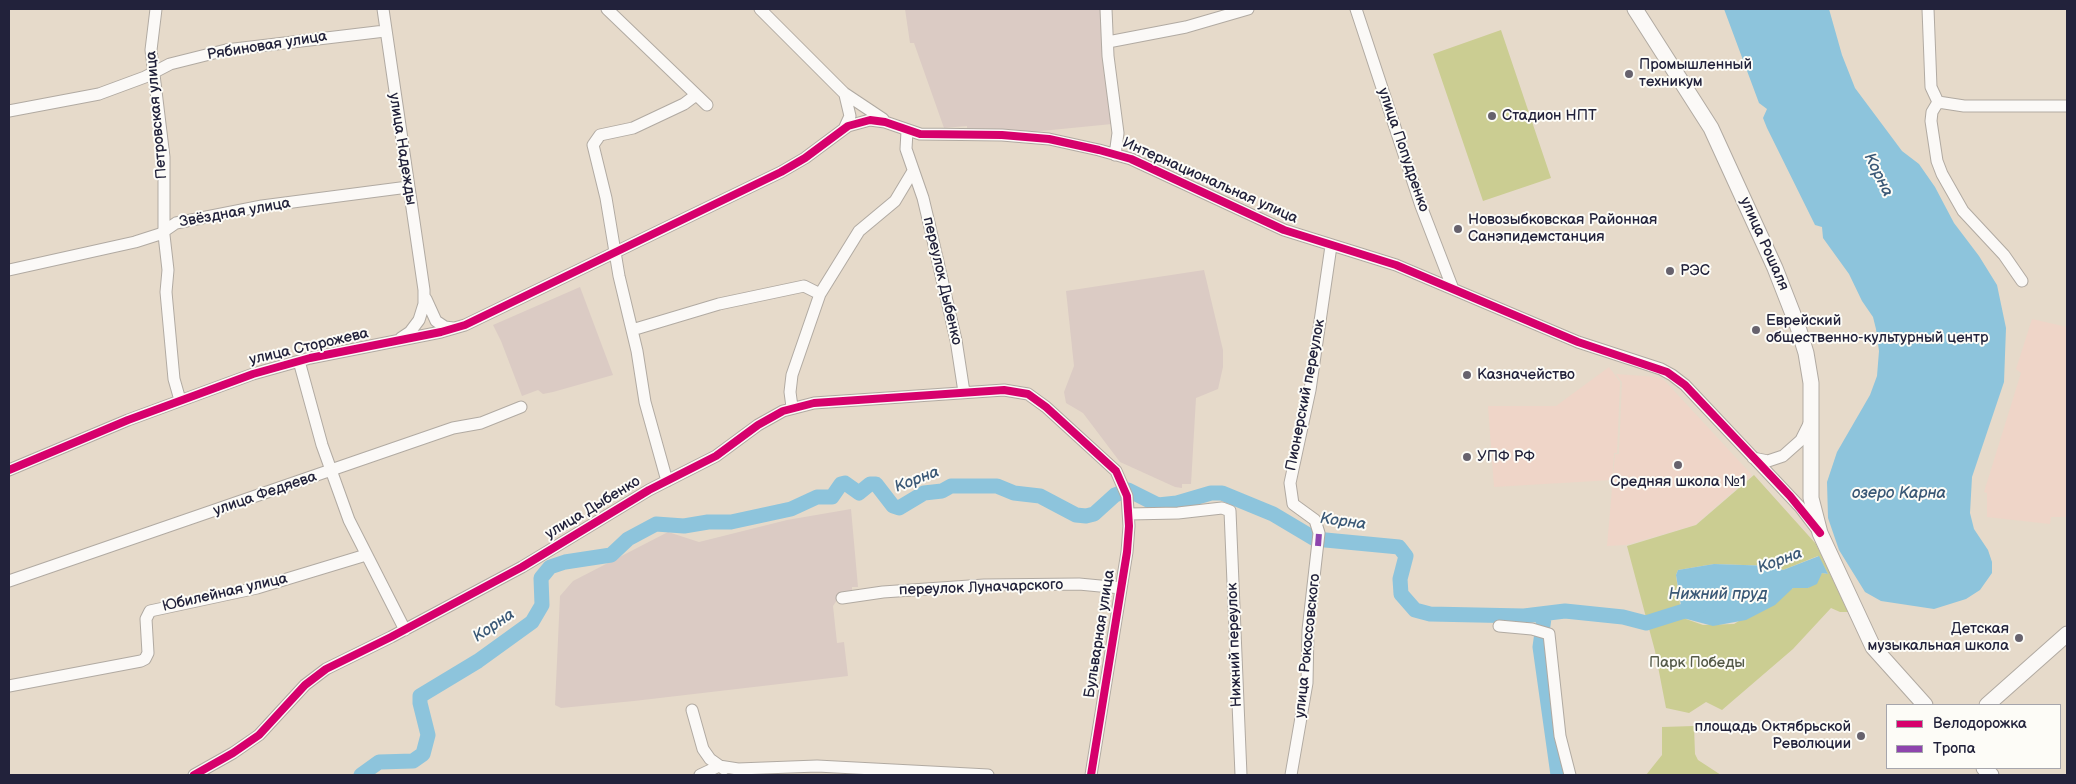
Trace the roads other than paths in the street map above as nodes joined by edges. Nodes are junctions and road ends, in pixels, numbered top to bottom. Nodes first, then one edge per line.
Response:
1 (156, 9) edge
2 (383, 9) edge
3 (607, 9) edge
4 (760, 9) edge
5 (1106, 9) edge
6 (1248, 9) edge
7 (1356, 9) edge
8 (1635, 9) edge
9 (1928, 9) edge
10 (385, 31) junction
11 (1108, 42) junction
12 (154, 73) junction
13 (844, 93) junction
14 (696, 94) junction
15 (1938, 102) junction
16 (707, 105) dead end
17 (2067, 106) edge
18 (9, 111) edge
19 (860, 121) joint
20 (896, 126) junction
21 (844, 128) junction
22 (908, 131) junction
23 (1115, 155) junction
24 (913, 171) junction
25 (408, 187) junction
26 (164, 231) junction
27 (1332, 246) junction
28 (1437, 250) junction
29 (615, 253) junction
30 (9, 270) edge
31 (1416, 274) junction
32 (2022, 281) dead end
33 (1453, 289) junction
34 (424, 290) junction
35 (820, 294) junction
36 (456, 328) junction
37 (632, 330) junction
38 (393, 342) junction
39 (299, 361) junction
40 (964, 392) junction
41 (180, 400) junction
42 (792, 407) junction
43 (521, 408) dead end
44 (1811, 418) junction
45 (1753, 458) junction
46 (9, 470) edge
47 (331, 471) junction
48 (666, 481) junction
49 (1122, 482) joint
50 (1129, 514) junction
51 (1822, 538) junction
52 (1318, 541) joint
53 (366, 555) junction
54 (9, 581) edge
55 (1121, 588) junction
56 (842, 598) dead end
57 (1499, 626) dead end
58 (405, 630) junction
59 (2067, 634) edge
60 (9, 686) edge
61 (1924, 704) edge
62 (1988, 704) edge
63 (692, 710) dead end
64 (720, 766) junction
65 (767, 767) junction
66 (194, 775) edge
67 (700, 775) edge
68 (734, 775) edge
69 (755, 775) edge
70 (988, 775) edge
71 (1091, 775) edge
72 (1241, 775) edge
73 (1291, 775) edge
74 (1570, 775) edge

1 - 12 street, Петровская улица
2 - 10 street, улица Надежды
3 - 14 street
4 - 13 street, Интернациональная улица
5 - 11 street
6 - 11 street
7 - 28 street, улица Попудренко
8 - 44 main road, улица Рошаля
9 - 15 street
10 - 12 street, Рябиновая улица
10 - 25 street, улица Надежды
11 - 23 street
12 - 18 street, Рябиновая улица
12 - 26 street, Петровская улица
13 - 20 street, Интернациональная улица
13 - 21 street
14 - 16 street
14 - 29 street
15 - 17 street
15 - 32 street
19 - 20 street, Интернациональная улица
19 - 21 street, улица Сторожева
20 - 22 street, Интернациональная улица
21 - 29 street, улица Сторожева
22 - 23 street, Интернациональная улица
22 - 24 street, переулок Дыбенко
23 - 27 street, Интернациональная улица
24 - 35 street
24 - 40 street, переулок Дыбенко
25 - 26 street, Звёздная улица
25 - 34 street, улица Надежды
26 - 30 street, Звёздная улица
26 - 41 street, Петровская улица
27 - 31 street, Интернациональная улица
27 - 52 street, Пионерский переулок
28 - 31 street
28 - 33 street, улица Попудренко
29 - 36 street, улица Сторожева
29 - 37 street
31 - 33 street, Интернациональная улица
33 - 45 street, Интернациональная улица
34 - 36 street, улица Надежды
34 - 38 street, улица Надежды
35 - 37 street
35 - 42 street
36 - 38 street, улица Сторожева
37 - 48 street
38 - 39 street, улица Сторожева
39 - 41 street, улица Сторожева
39 - 47 street
40 - 42 street, улица Дыбенко
40 - 49 street, улица Дыбенко
41 - 46 street, улица Сторожева
42 - 48 street, улица Дыбенко
43 - 47 street, улица Федяева
44 - 45 street
44 - 51 main road, улица Рошаля
45 - 51 street, Интернациональная улица
47 - 53 street
47 - 54 street, улица Федяева
48 - 58 street, улица Дыбенко
49 - 50 street, Бульварная улица
50 - 55 street, Бульварная улица
50 - 72 street, Нижний переулок
51 - 61 main road, улица Рошаля
52 - 73 street, улица Рокоссовского
53 - 58 street
53 - 60 street, Юбилейная улица
55 - 56 street, переулок Луначарского
55 - 71 street, Бульварная улица
57 - 74 street
58 - 66 street, улица Дыбенко
59 - 62 main road
63 - 64 street
64 - 65 street
64 - 67 street
64 - 68 street
65 - 69 street
65 - 70 street

